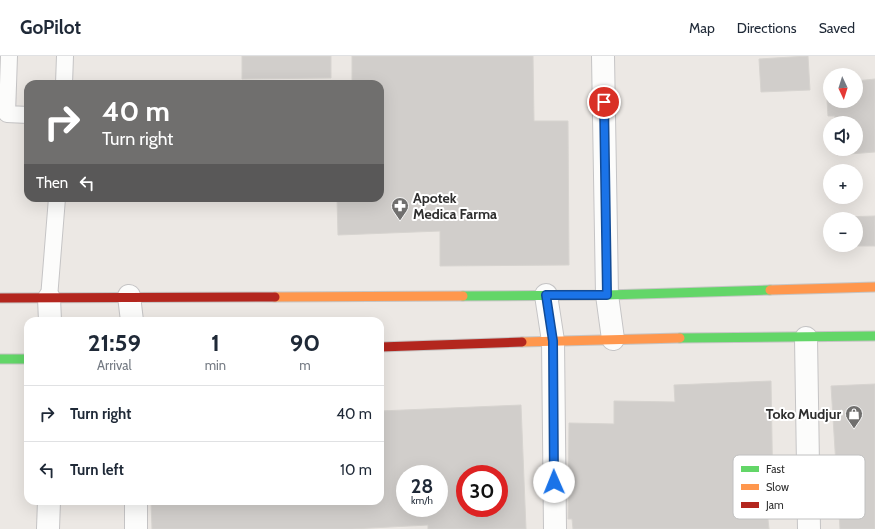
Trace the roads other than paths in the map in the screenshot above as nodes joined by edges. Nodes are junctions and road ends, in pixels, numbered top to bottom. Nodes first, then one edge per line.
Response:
1 (9, 56) edge
2 (65, 56) edge
3 (603, 56) edge
4 (64, 80) edge
5 (24, 115) edge
6 (57, 202) edge
7 (875, 287) edge
8 (546, 295) junction
9 (607, 295) junction
10 (129, 296) junction
11 (0, 298) edge
12 (48, 298) junction
13 (50, 317) edge
14 (132, 317) edge
15 (875, 336) edge
16 (806, 338) junction
17 (613, 339) junction
18 (553, 341) junction
19 (384, 347) edge
20 (0, 359) edge
21 (24, 359) edge
22 (808, 455) edge
23 (49, 505) edge
24 (136, 505) edge
25 (810, 519) edge
26 (48, 529) edge
27 (136, 529) edge
28 (555, 529) edge
29 (810, 529) edge

1 - 5 lane
2 - 4 lane
3 - 9 street
6 - 12 lane
7 - 9 highway
8 - 9 highway
8 - 10 highway
8 - 18 street
9 - 17 street
10 - 12 highway
10 - 14 street
11 - 12 highway
12 - 13 street
15 - 16 highway
16 - 17 highway
16 - 22 street
17 - 18 highway
18 - 19 highway
18 - 28 street
20 - 21 highway
23 - 26 street
24 - 27 street
25 - 29 street

